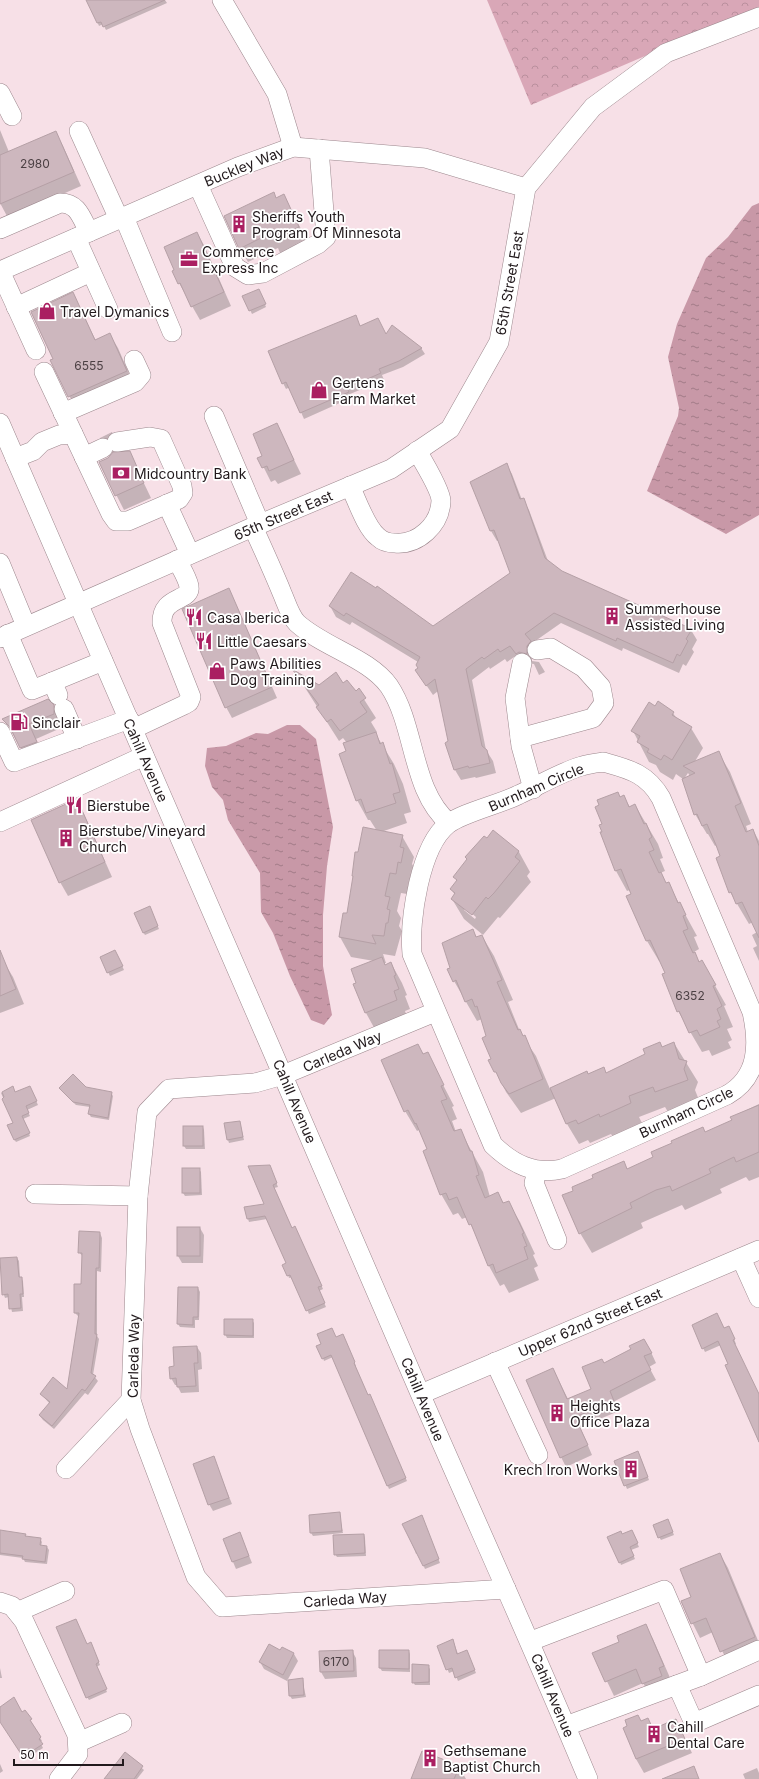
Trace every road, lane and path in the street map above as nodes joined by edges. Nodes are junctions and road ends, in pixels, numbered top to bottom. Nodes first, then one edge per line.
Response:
1 (222, 0) edge
2 (759, 17) edge
3 (0, 93) edge
4 (12, 116) dead end
5 (79, 131) dead end
6 (293, 147) junction
7 (319, 149) junction
8 (198, 185) junction
9 (526, 188) junction
10 (121, 218) junction
11 (0, 229) edge
12 (83, 235) junction
13 (1, 267) edge
14 (91, 272) junction
15 (16, 307) junction
16 (108, 309) dead end
17 (172, 332) dead end
18 (36, 350) dead end
19 (134, 360) dead end
20 (44, 372) dead end
21 (63, 413) junction
22 (214, 416) dead end
23 (1, 428) edge
24 (73, 434) junction
25 (417, 451) junction
26 (84, 457) junction
27 (15, 458) junction
28 (350, 486) junction
29 (167, 504) junction
30 (256, 525) junction
31 (184, 557) junction
32 (0, 563) edge
33 (78, 604) junction
34 (26, 626) junction
35 (4, 636) edge
36 (537, 650) dead end
37 (103, 660) junction
38 (522, 662) dead end
39 (58, 695) junction
40 (131, 724) junction
41 (0, 732) edge
42 (520, 738) junction
43 (77, 739) junction
44 (144, 756) junction
45 (533, 789) junction
46 (0, 822) edge
47 (449, 823) junction
48 (435, 1012) junction
49 (758, 1056) edge
50 (284, 1075) junction
51 (537, 1170) junction
52 (35, 1194) dead end
53 (138, 1196) junction
54 (558, 1240) dead end
55 (759, 1250) edge
56 (742, 1258) junction
57 (759, 1298) edge
58 (496, 1362) junction
59 (421, 1394) junction
60 (131, 1400) junction
61 (538, 1455) dead end
62 (66, 1469) dead end
63 (506, 1589) junction
64 (65, 1591) dead end
65 (0, 1602) edge
66 (17, 1612) junction
67 (531, 1641) junction
68 (759, 1650) edge
69 (701, 1676) junction
70 (677, 1684) junction
71 (759, 1695) edge
72 (122, 1722) dead end
73 (566, 1726) junction
74 (79, 1742) junction
75 (59, 1779) edge
76 (588, 1779) edge

1 - 6 street
2 - 9 street, 65th Street East
3 - 4 street
5 - 10 street
6 - 7 street, Buckley Way
6 - 8 street, Buckley Way
7 - 8 street
7 - 9 street, Buckley Way
8 - 10 street, Buckley Way
9 - 25 street, 65th Street East
10 - 12 street, Buckley Way
10 - 17 street
11 - 12 street
12 - 13 street, Buckley Way
12 - 14 street
13 - 15 street
14 - 15 street
14 - 16 street
15 - 18 street
19 - 21 street
20 - 21 street
21 - 24 street
22 - 30 street
23 - 27 street, Cahill Avenue
24 - 26 street
24 - 27 street
25 - 28 street, 65th Street East
25 - 28 street
26 - 29 street
26 - 29 street
27 - 33 street, Cahill Avenue
28 - 30 street, 65th Street East
29 - 31 street
30 - 31 street, 65th Street East
30 - 47 street
31 - 33 street, 65th Street East
31 - 40 street
32 - 34 street
33 - 34 street, 65th Street East
33 - 37 street, Cahill Avenue
34 - 35 street, 65th Street East
35 - 39 street
36 - 42 street
37 - 39 street
37 - 40 street, Cahill Avenue
38 - 42 street
39 - 43 street
40 - 43 street
40 - 44 street, Cahill Avenue
41 - 43 street
42 - 45 street
44 - 46 street
44 - 50 street, Cahill Avenue
45 - 47 street, Burnham Circle
45 - 49 street, Burnham Circle
47 - 48 street, Burnham Circle
48 - 50 street, Carleda Way
48 - 51 street, Burnham Circle
49 - 51 street, Burnham Circle
50 - 53 street, Carleda Way
50 - 59 street, Cahill Avenue
51 - 54 street
52 - 53 street
53 - 60 street, Carleda Way
55 - 56 street, Upper 62nd Street East
56 - 57 street
56 - 58 street, Upper 62nd Street East
58 - 59 street, Upper 62nd Street East
58 - 61 street
59 - 63 street, Cahill Avenue
60 - 62 street
60 - 63 street, Carleda Way
63 - 67 street, Cahill Avenue
64 - 66 street
65 - 66 street
66 - 74 street
67 - 69 street
67 - 73 street, Cahill Avenue
68 - 69 street
69 - 70 street
70 - 71 street
70 - 73 street
72 - 74 street
73 - 76 street, Cahill Avenue
74 - 75 street

